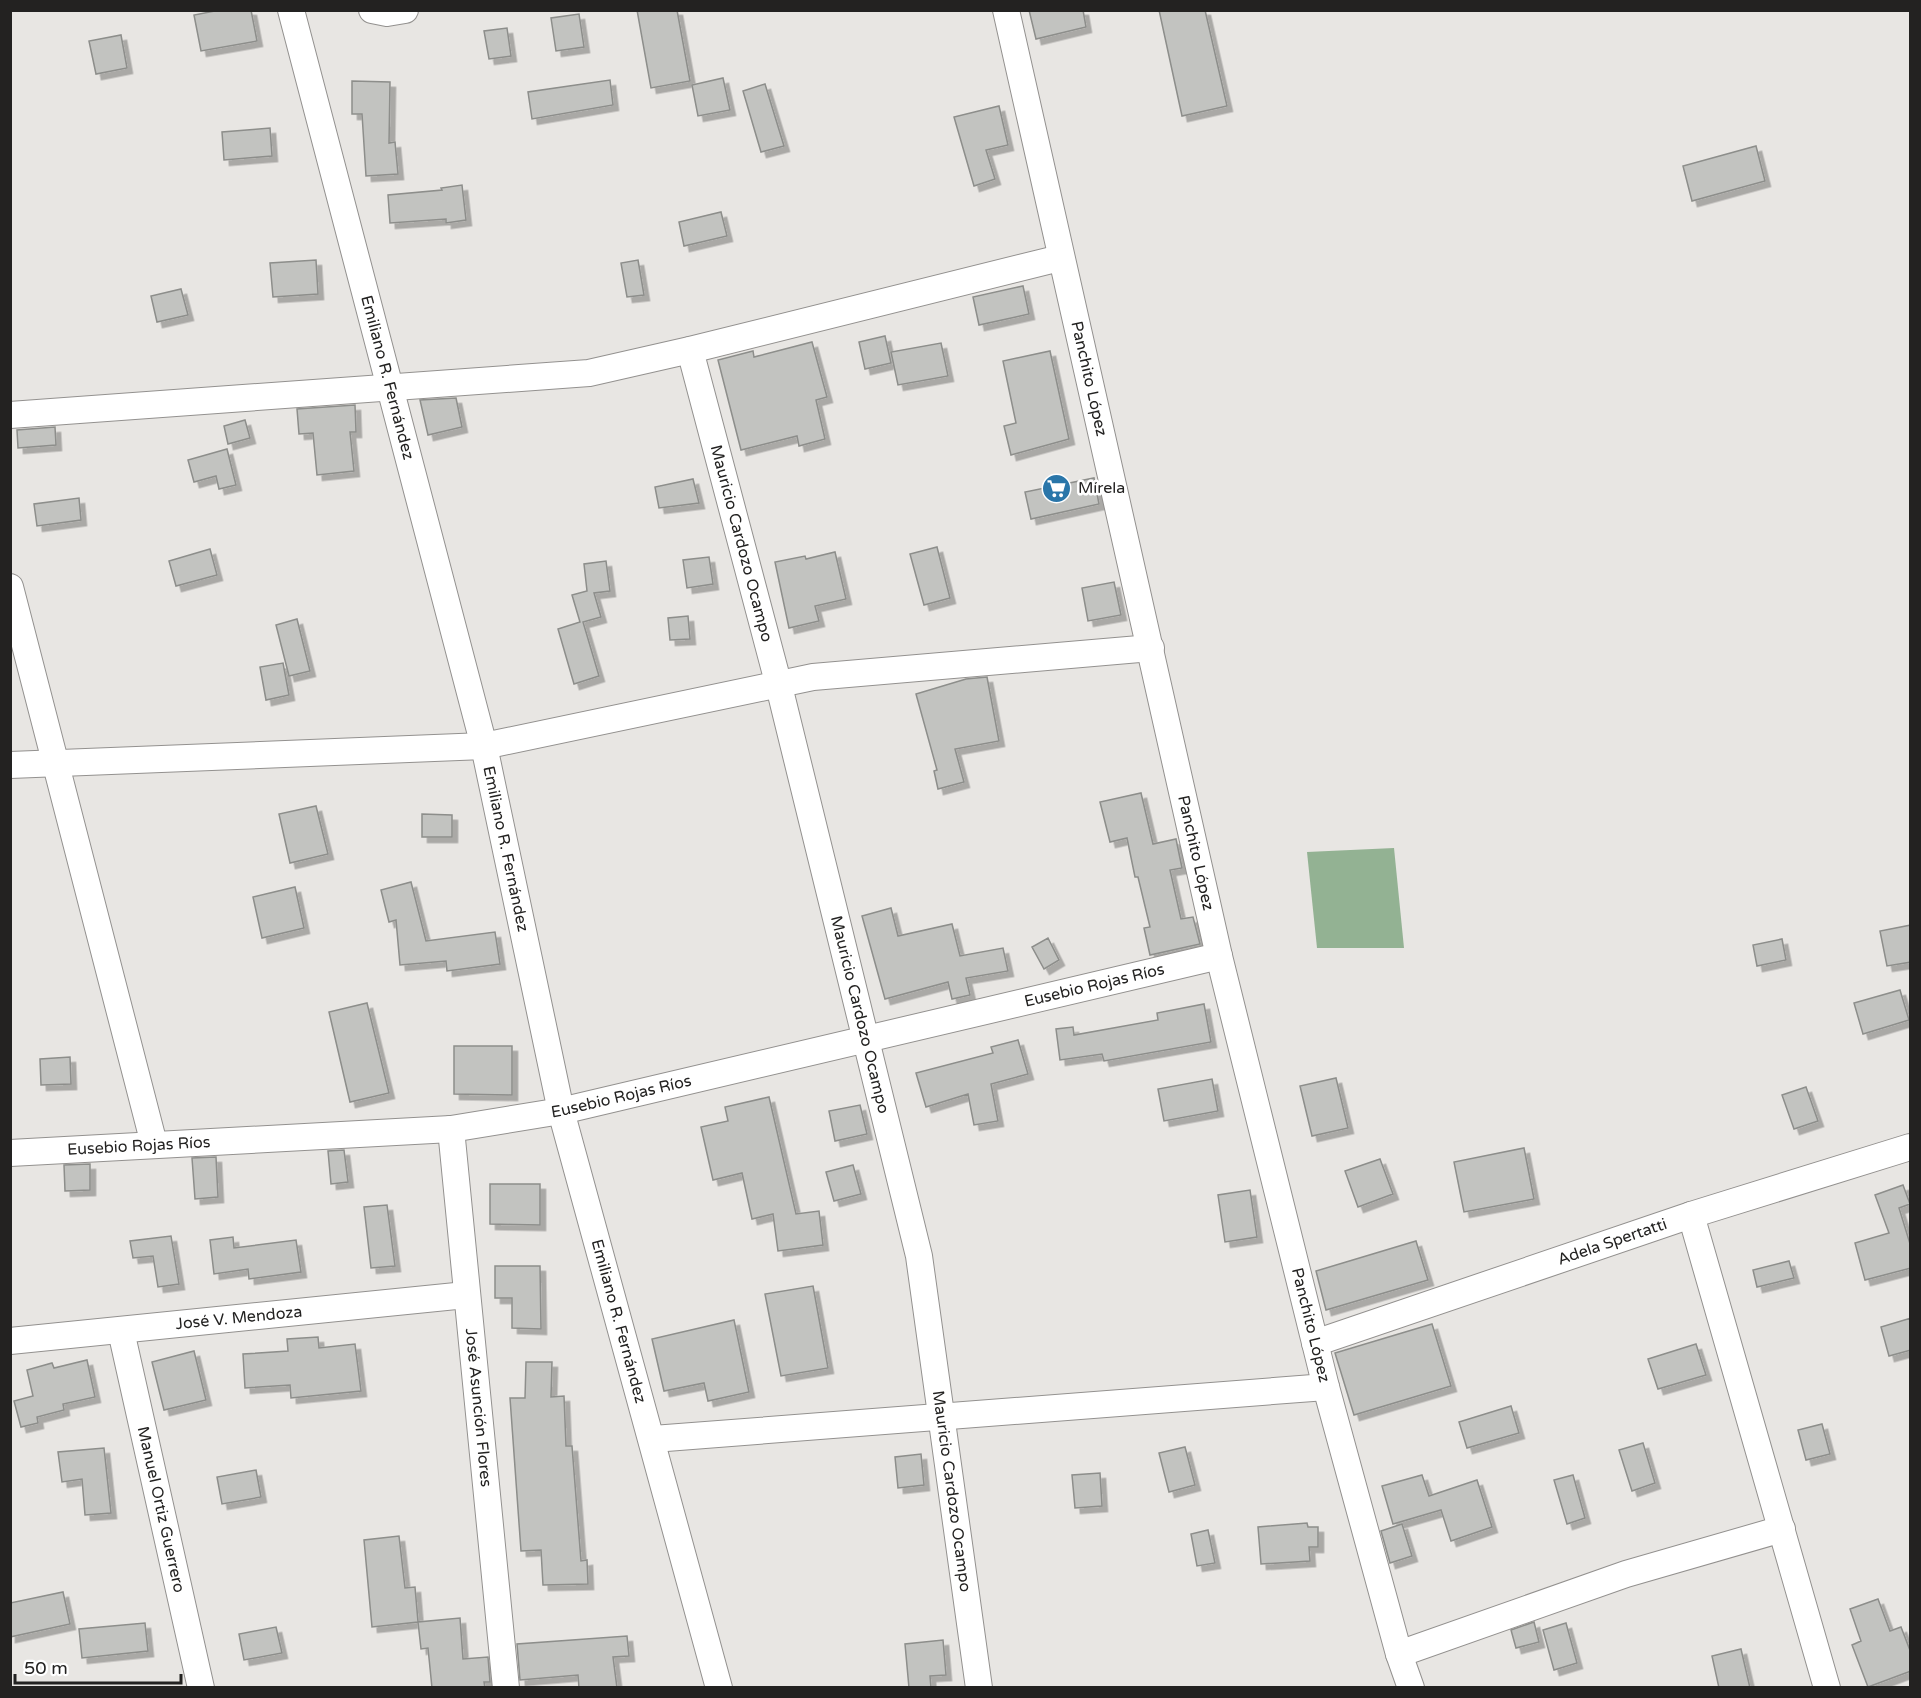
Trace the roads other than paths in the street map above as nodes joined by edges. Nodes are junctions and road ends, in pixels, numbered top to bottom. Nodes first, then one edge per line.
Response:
1 (291, 10) edge
2 (372, 10) edge
3 (405, 10) edge
4 (1006, 10) edge
5 (1060, 258) junction
6 (690, 350) junction
7 (390, 387) junction
8 (10, 415) edge
9 (10, 586) edge
10 (1151, 648) junction
11 (778, 682) junction
12 (484, 746) junction
13 (54, 763) junction
14 (10, 765) edge
15 (1219, 956) junction
16 (864, 1040) junction
17 (561, 1111) junction
18 (451, 1129) junction
19 (154, 1144) junction
20 (1911, 1147) edge
21 (10, 1153) edge
22 (1691, 1215) junction
23 (466, 1295) junction
24 (121, 1331) junction
25 (10, 1341) edge
26 (1315, 1343) junction
27 (1326, 1387) junction
28 (943, 1414) junction
29 (653, 1439) junction
30 (1782, 1529) junction
31 (1399, 1654) junction
32 (201, 1688) edge
33 (506, 1688) edge
34 (719, 1688) edge
35 (979, 1688) edge
36 (1411, 1688) edge
37 (1827, 1688) edge

1 - 7 street, Emiliano R. Fernández
2 - 3 street
4 - 5 street, Panchito López
5 - 6 street
5 - 10 street, Panchito López
6 - 7 street
6 - 11 street, Mauricio Cardozo Ocampo
7 - 8 street
7 - 12 street, Emiliano R. Fernández
9 - 13 street
10 - 11 street
10 - 15 street, Panchito López
11 - 12 street
11 - 16 street, Mauricio Cardozo Ocampo
12 - 13 street
12 - 17 street, Emiliano R. Fernández
13 - 14 street
13 - 19 street
15 - 16 street, Eusebio Rojas Ríos
15 - 26 street, Panchito López
16 - 17 street, Eusebio Rojas Ríos
16 - 28 street, Mauricio Cardozo Ocampo
17 - 18 street, Eusebio Rojas Ríos
17 - 29 street, Emiliano R. Fernández
18 - 19 street, Eusebio Rojas Ríos
18 - 23 street, José Asunción Flores
19 - 21 street, Eusebio Rojas Ríos
20 - 22 street, Adela Spertatti
22 - 26 street, Adela Spertatti
22 - 30 street
23 - 24 street, José V. Mendoza
23 - 33 street, José Asunción Flores
24 - 25 street, José V. Mendoza
24 - 32 street, Manuel Ortiz Guerrero
26 - 27 street, Panchito López
27 - 28 street
27 - 31 street, Panchito López
28 - 29 street
28 - 35 street, Mauricio Cardozo Ocampo
29 - 34 street, Emiliano R. Fernández
30 - 31 street
30 - 37 street
31 - 36 street, Panchito López

